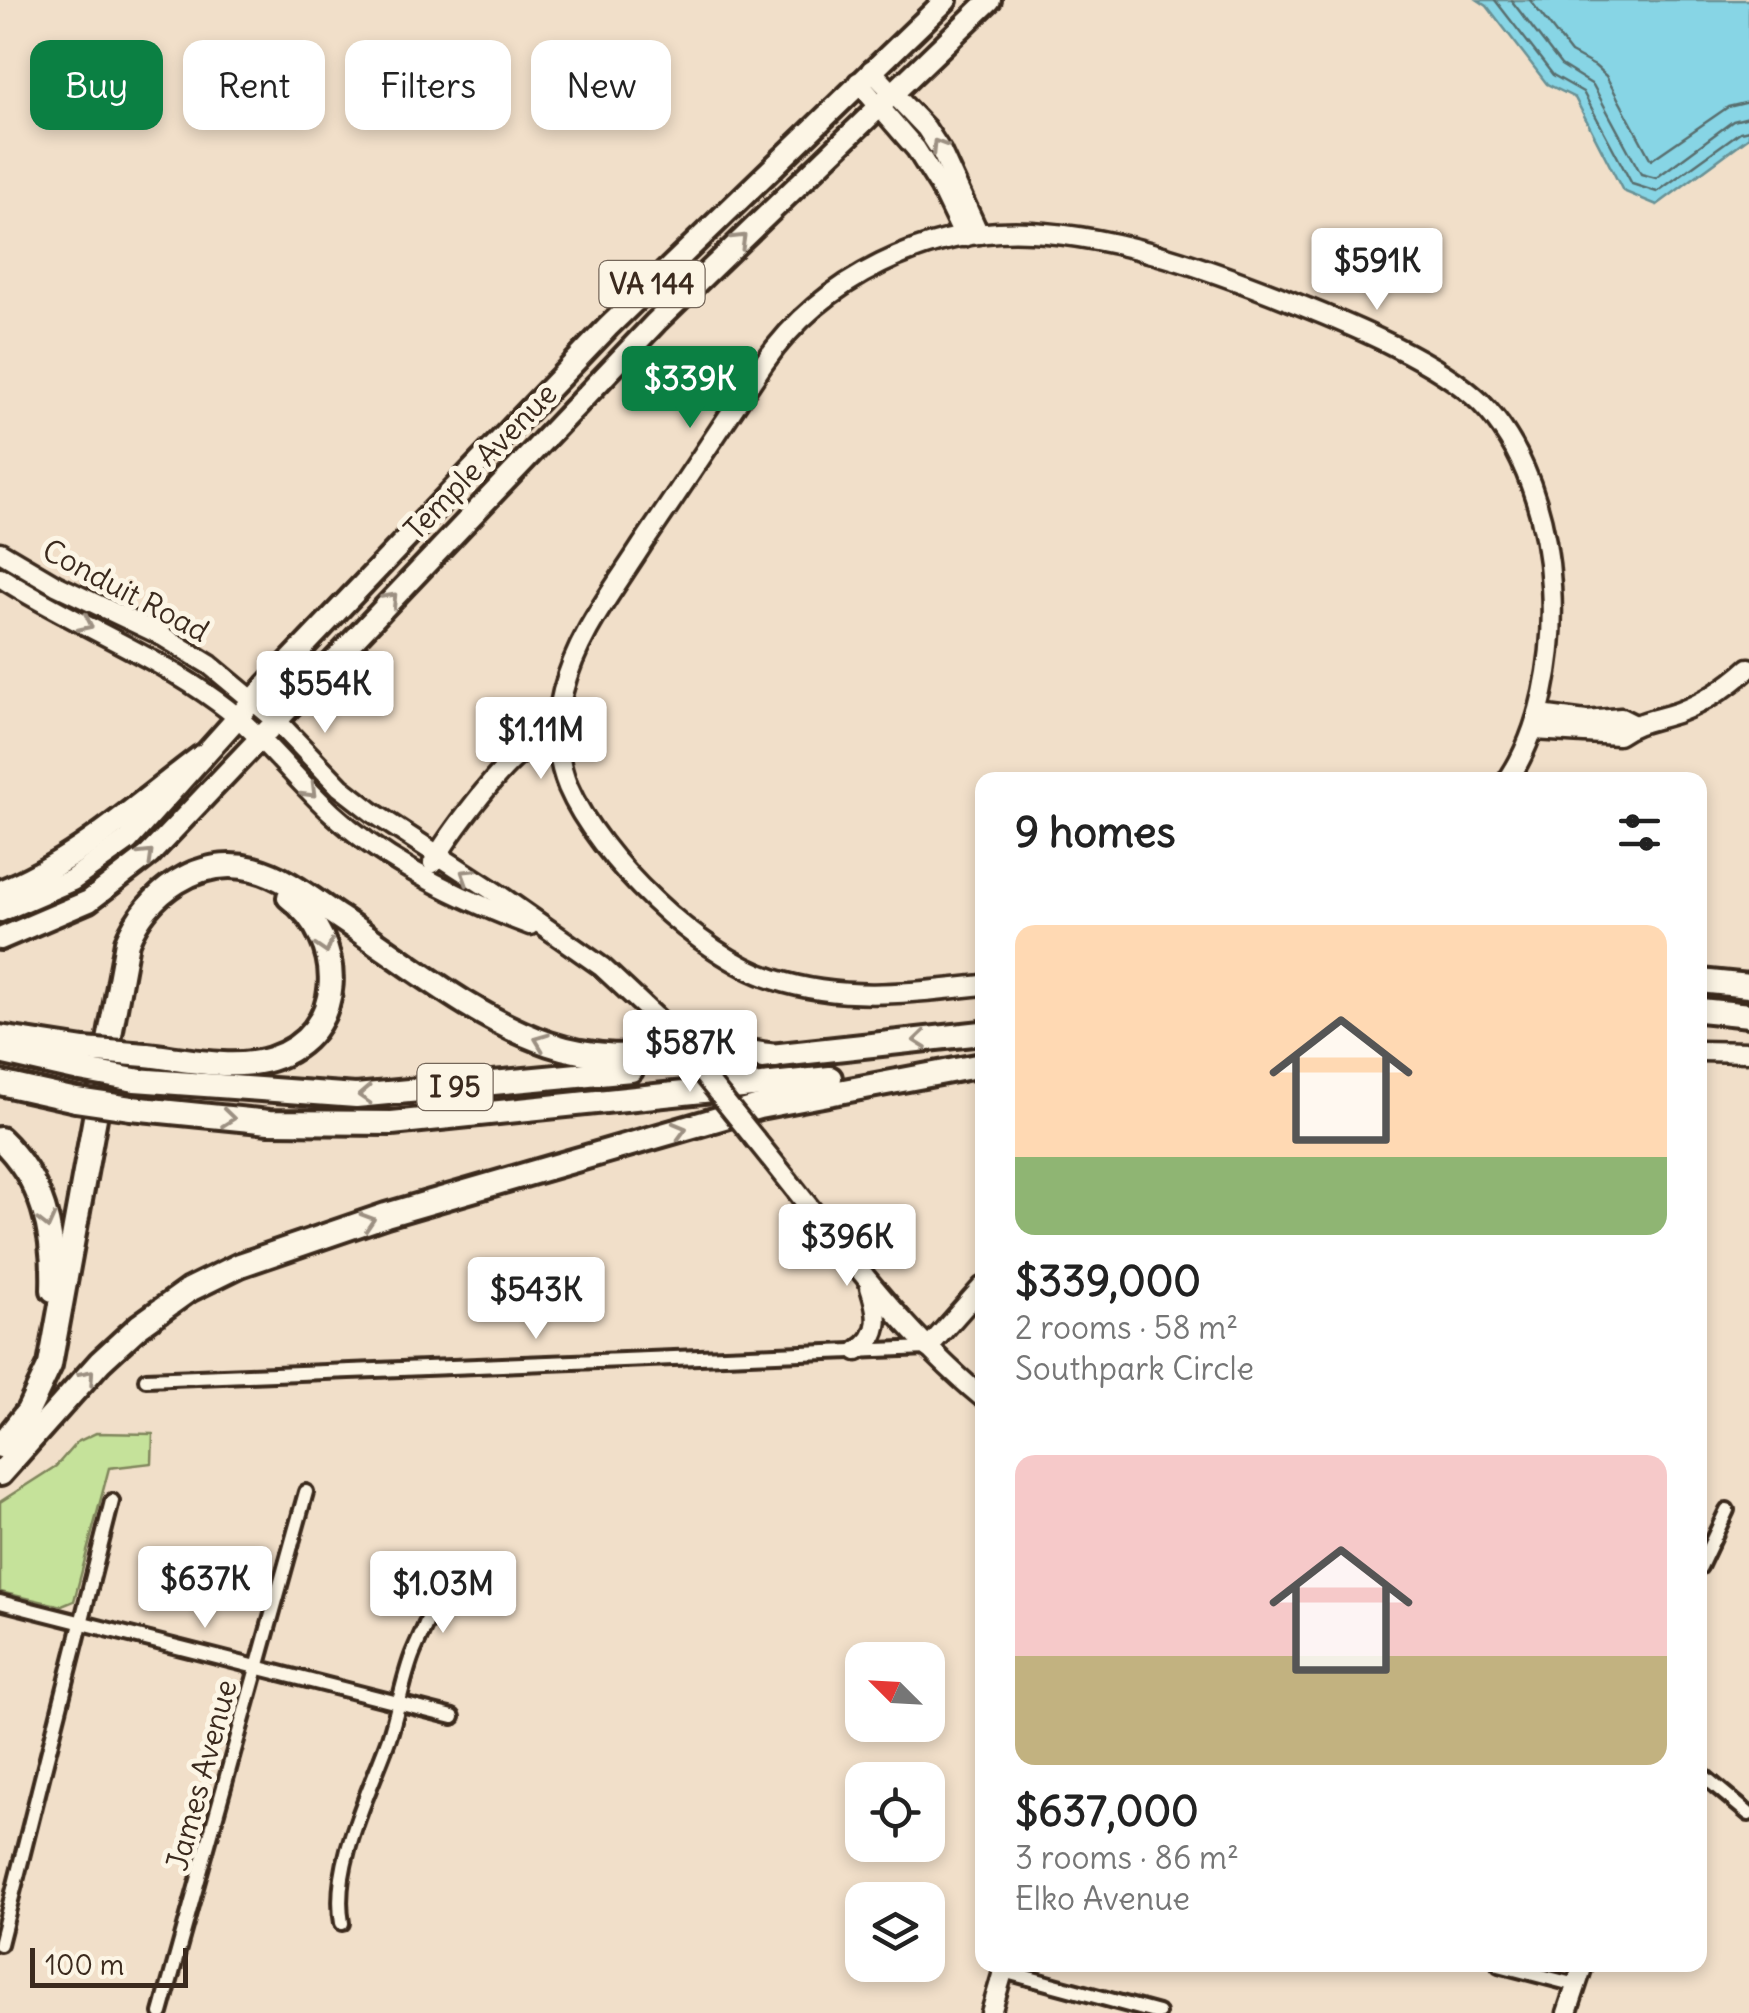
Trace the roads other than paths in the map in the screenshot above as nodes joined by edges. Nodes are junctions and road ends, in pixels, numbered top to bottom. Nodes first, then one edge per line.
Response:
1 (946, 0) edge
2 (990, 0) edge
3 (865, 76) junction
4 (885, 100) junction
5 (971, 235) junction
6 (0, 552) edge
7 (0, 577) edge
8 (1749, 668) edge
9 (1548, 672) junction
10 (253, 700) junction
11 (237, 717) junction
12 (276, 720) junction
13 (1586, 721) junction
14 (1537, 723) junction
15 (1633, 724) junction
16 (259, 738) junction
17 (557, 743) junction
18 (202, 757) junction
19 (1512, 772) edge
20 (437, 856) junction
21 (426, 876) junction
22 (0, 892) edge
23 (0, 911) edge
24 (555, 935) junction
25 (0, 939) edge
26 (1707, 982) edge
27 (975, 986) edge
28 (1749, 986) edge
29 (1707, 1011) edge
30 (1749, 1015) edge
31 (975, 1034) edge
32 (0, 1037) edge
33 (0, 1052) edge
34 (1707, 1052) edge
35 (1749, 1052) edge
36 (776, 1056) junction
37 (82, 1060) junction
38 (975, 1065) edge
39 (975, 1065) edge
40 (0, 1083) edge
41 (0, 1138) edge
42 (867, 1277) junction
43 (975, 1295) edge
44 (928, 1348) junction
45 (857, 1351) junction
46 (146, 1379) dead end
47 (975, 1391) edge
48 (28, 1410) junction
49 (0, 1446) edge
50 (0, 1466) edge
51 (0, 1474) edge
52 (306, 1492) dead end
53 (112, 1501) dead end
54 (1727, 1510) dead end
55 (1707, 1551) edge
56 (434, 1568) dead end
57 (0, 1602) edge
58 (82, 1622) junction
59 (257, 1666) junction
60 (399, 1702) junction
61 (453, 1717) dead end
62 (1707, 1779) edge
63 (1749, 1814) edge
64 (342, 1924) dead end
65 (0, 1944) edge
66 (1003, 1972) edge
67 (1018, 1972) edge
68 (1526, 1972) edge
69 (1581, 1972) edge
70 (1576, 1985) junction
71 (161, 2013) edge
72 (991, 2013) edge
73 (1158, 2013) edge
74 (1568, 2013) edge

1 - 3 main road, Temple Avenue / VA 144
2 - 4 main road, Temple Avenue / VA 144
3 - 4 street
3 - 10 main road, Temple Avenue / VA 144
4 - 5 street
12 -> 4 main road, Temple Avenue / VA 144
5 - 9 street
5 - 17 street
6 - 10 street, Conduit Road
7 -> 11 street, Conduit Road
8 - 15 street
9 - 13 street
9 - 14 street
10 - 11 main road, Temple Avenue / VA 144
10 - 12 street, Conduit Road
11 - 16 street, Conduit Road
11 - 18 main road, Temple Avenue / VA 144
12 - 16 main road, Temple Avenue / VA 144
12 - 20 street, Conduit Road
13 - 14 street
13 - 15 street
14 - 15 street
14 - 19 street
16 -> 21 street, Conduit Road
25 -> 16 main road, Temple Avenue / VA 144
17 - 20 street
17 - 27 street
18 - 22 highway
18 - 23 main road, Temple Avenue / VA 144
20 - 21 street
24 -> 20 street, Conduit Road
21 - 24 street, Conduit Road
24 - 42 street, Conduit Road, bridge
26 - 28 highway
29 - 30 highway
31 -> 36 highway, I 95
32 - 37 highway
33 - 37 highway, I 95
34 - 35 street
36 -> 37 highway, I 95, bridge
36 -> 48 highway
50 -> 37 highway, bridge
40 -> 38 highway, I 95, bridge
51 -> 39 highway
41 -> 48 highway
42 - 44 street, Conduit Road
42 - 45 street
43 - 44 street
44 - 45 street
44 - 47 street, Conduit Road
45 - 46 street
48 - 49 highway
52 - 59 street, James Avenue
53 - 58 street
54 - 55 street
56 - 60 street
57 - 58 street
58 - 59 street
58 - 65 street
59 - 60 street
59 - 71 street, James Avenue
60 - 61 street
60 - 64 street
62 - 63 street
66 - 72 street
67 - 73 street
68 - 70 street
69 - 70 street
70 - 74 street

